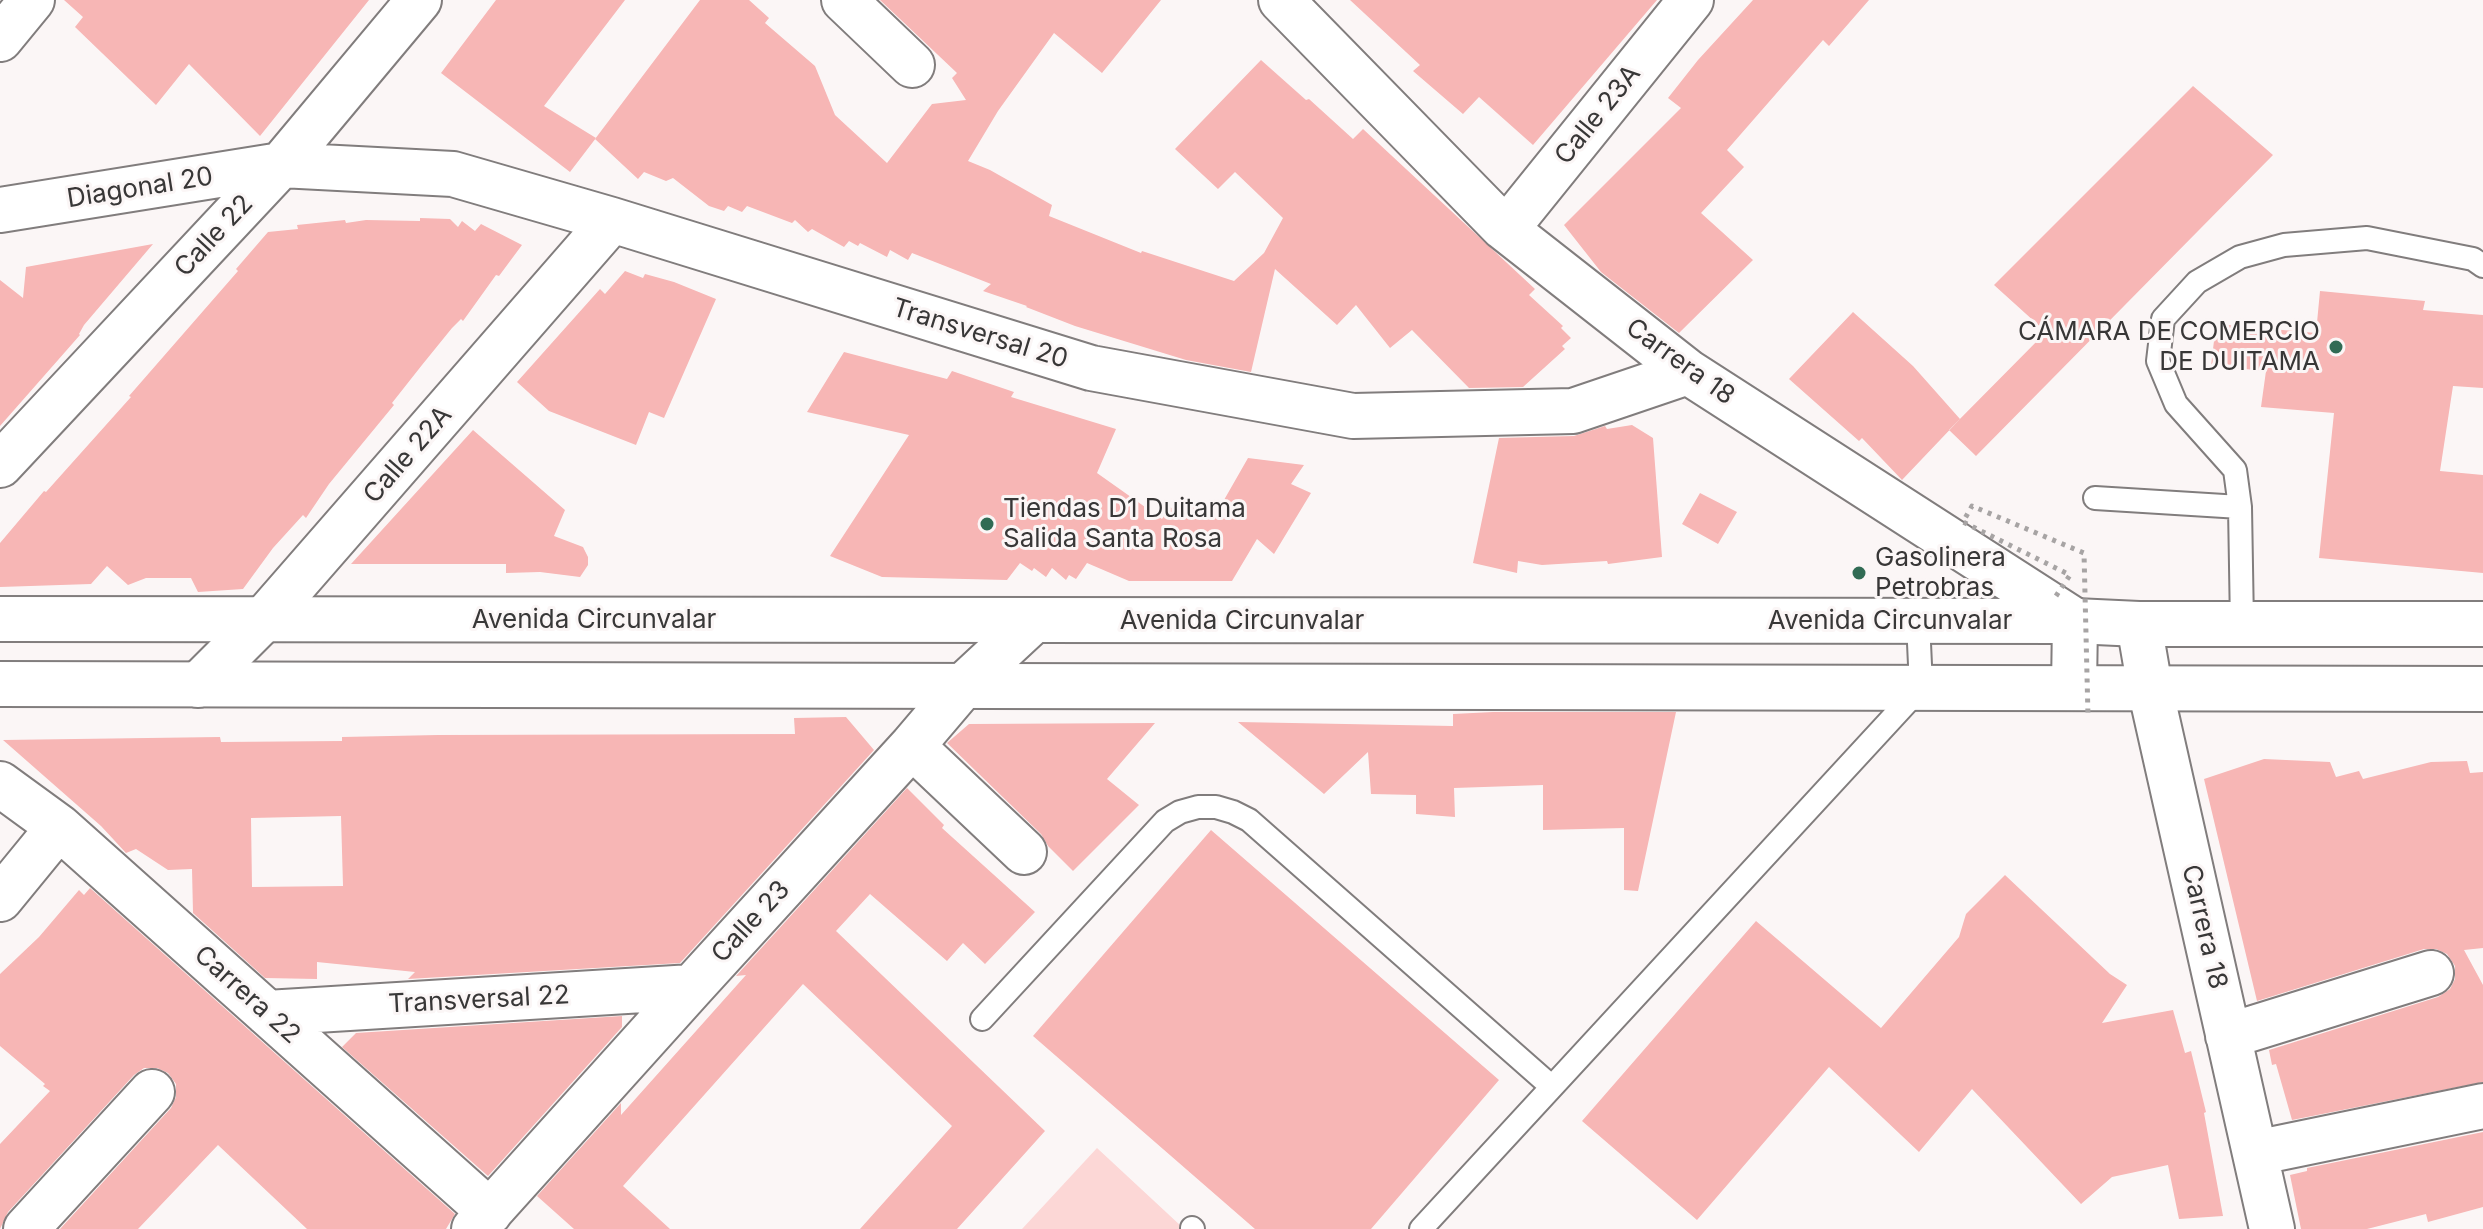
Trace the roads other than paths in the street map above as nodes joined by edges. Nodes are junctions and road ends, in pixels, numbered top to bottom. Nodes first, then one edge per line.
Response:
1 (32, 0) edge
2 (419, 0) edge
3 (844, 0) edge
4 (1281, 0) edge
5 (1691, 0) edge
6 (0, 39) edge
7 (912, 65) dead end
8 (281, 165) junction
9 (0, 210) edge
10 (612, 220) junction
11 (1503, 227) junction
12 (2483, 266) edge
13 (1688, 372) junction
14 (0, 465) edge
15 (2095, 498) dead end
16 (2240, 507) junction
17 (2066, 608) junction
18 (0, 619) edge
19 (264, 619) junction
20 (1034, 620) junction
21 (1918, 621) junction
22 (2139, 624) junction
23 (2346, 624) junction
24 (2483, 624) edge
25 (2242, 625) junction
26 (0, 684) edge
27 (198, 685) junction
28 (963, 686) junction
29 (1921, 687) junction
30 (2150, 688) junction
31 (2345, 688) junction
32 (2483, 689) edge
33 (2081, 702) junction
34 (912, 746) junction
35 (0, 784) edge
36 (59, 827) junction
37 (1024, 852) dead end
38 (0, 899) edge
39 (2431, 973) dead end
40 (692, 987) junction
41 (267, 1013) junction
42 (982, 1019) dead end
43 (2228, 1036) junction
44 (1552, 1087) junction
45 (152, 1092) dead end
46 (2483, 1106) edge
47 (2255, 1153) junction
48 (482, 1220) edge
49 (26, 1229) edge
50 (1421, 1229) edge
51 (2272, 1229) edge

1 - 6 main road
2 - 8 main road, Calle 22
3 - 7 main road
4 - 11 main road, Carrera 18
5 - 11 main road, Calle 23A
8 - 9 main road, Diagonal 20
8 - 10 main road, Transversal 20
8 - 14 main road, Calle 22
10 - 13 main road, Transversal 20
10 - 19 main road, Calle 22A
11 - 13 main road, Carrera 18
12 - 16 lane
13 - 17 main road, Carrera 18
15 - 16 lane
16 - 25 lane
17 - 21 main road, Avenida Circunvalar
17 - 22 main road, Avenida Circunvalar
17 - 33 main road
18 - 19 main road, Avenida Circunvalar
19 - 20 main road, Avenida Circunvalar
19 - 27 main road, Calle 22A
20 - 21 main road, Avenida Circunvalar
20 - 28 main road, Calle 23
21 - 29 lane
22 - 25 main road, Avenida Circunvalar
22 - 30 main road, Carrera 18
23 - 24 main road, Avenida Circunvalar
23 - 25 main road, Avenida Circunvalar
23 - 31 main road
26 - 27 main road
27 - 28 main road
28 - 29 main road
28 - 34 main road, Calle 23
29 - 33 main road
29 - 44 lane
30 - 31 main road
30 - 33 main road
30 - 43 main road, Carrera 18
31 - 32 main road
34 - 37 main road
34 - 40 main road, Calle 23
35 - 36 main road, Carrera 22
36 - 38 main road
36 - 41 main road, Carrera 22
39 - 43 main road
40 - 41 main road, Transversal 22
40 - 48 main road, Calle 23
41 - 48 main road, Carrera 22
42 - 44 lane
43 - 47 main road, Carrera 18
44 - 50 lane
45 - 49 main road
46 - 47 main road
47 - 51 main road, Carrera 18

